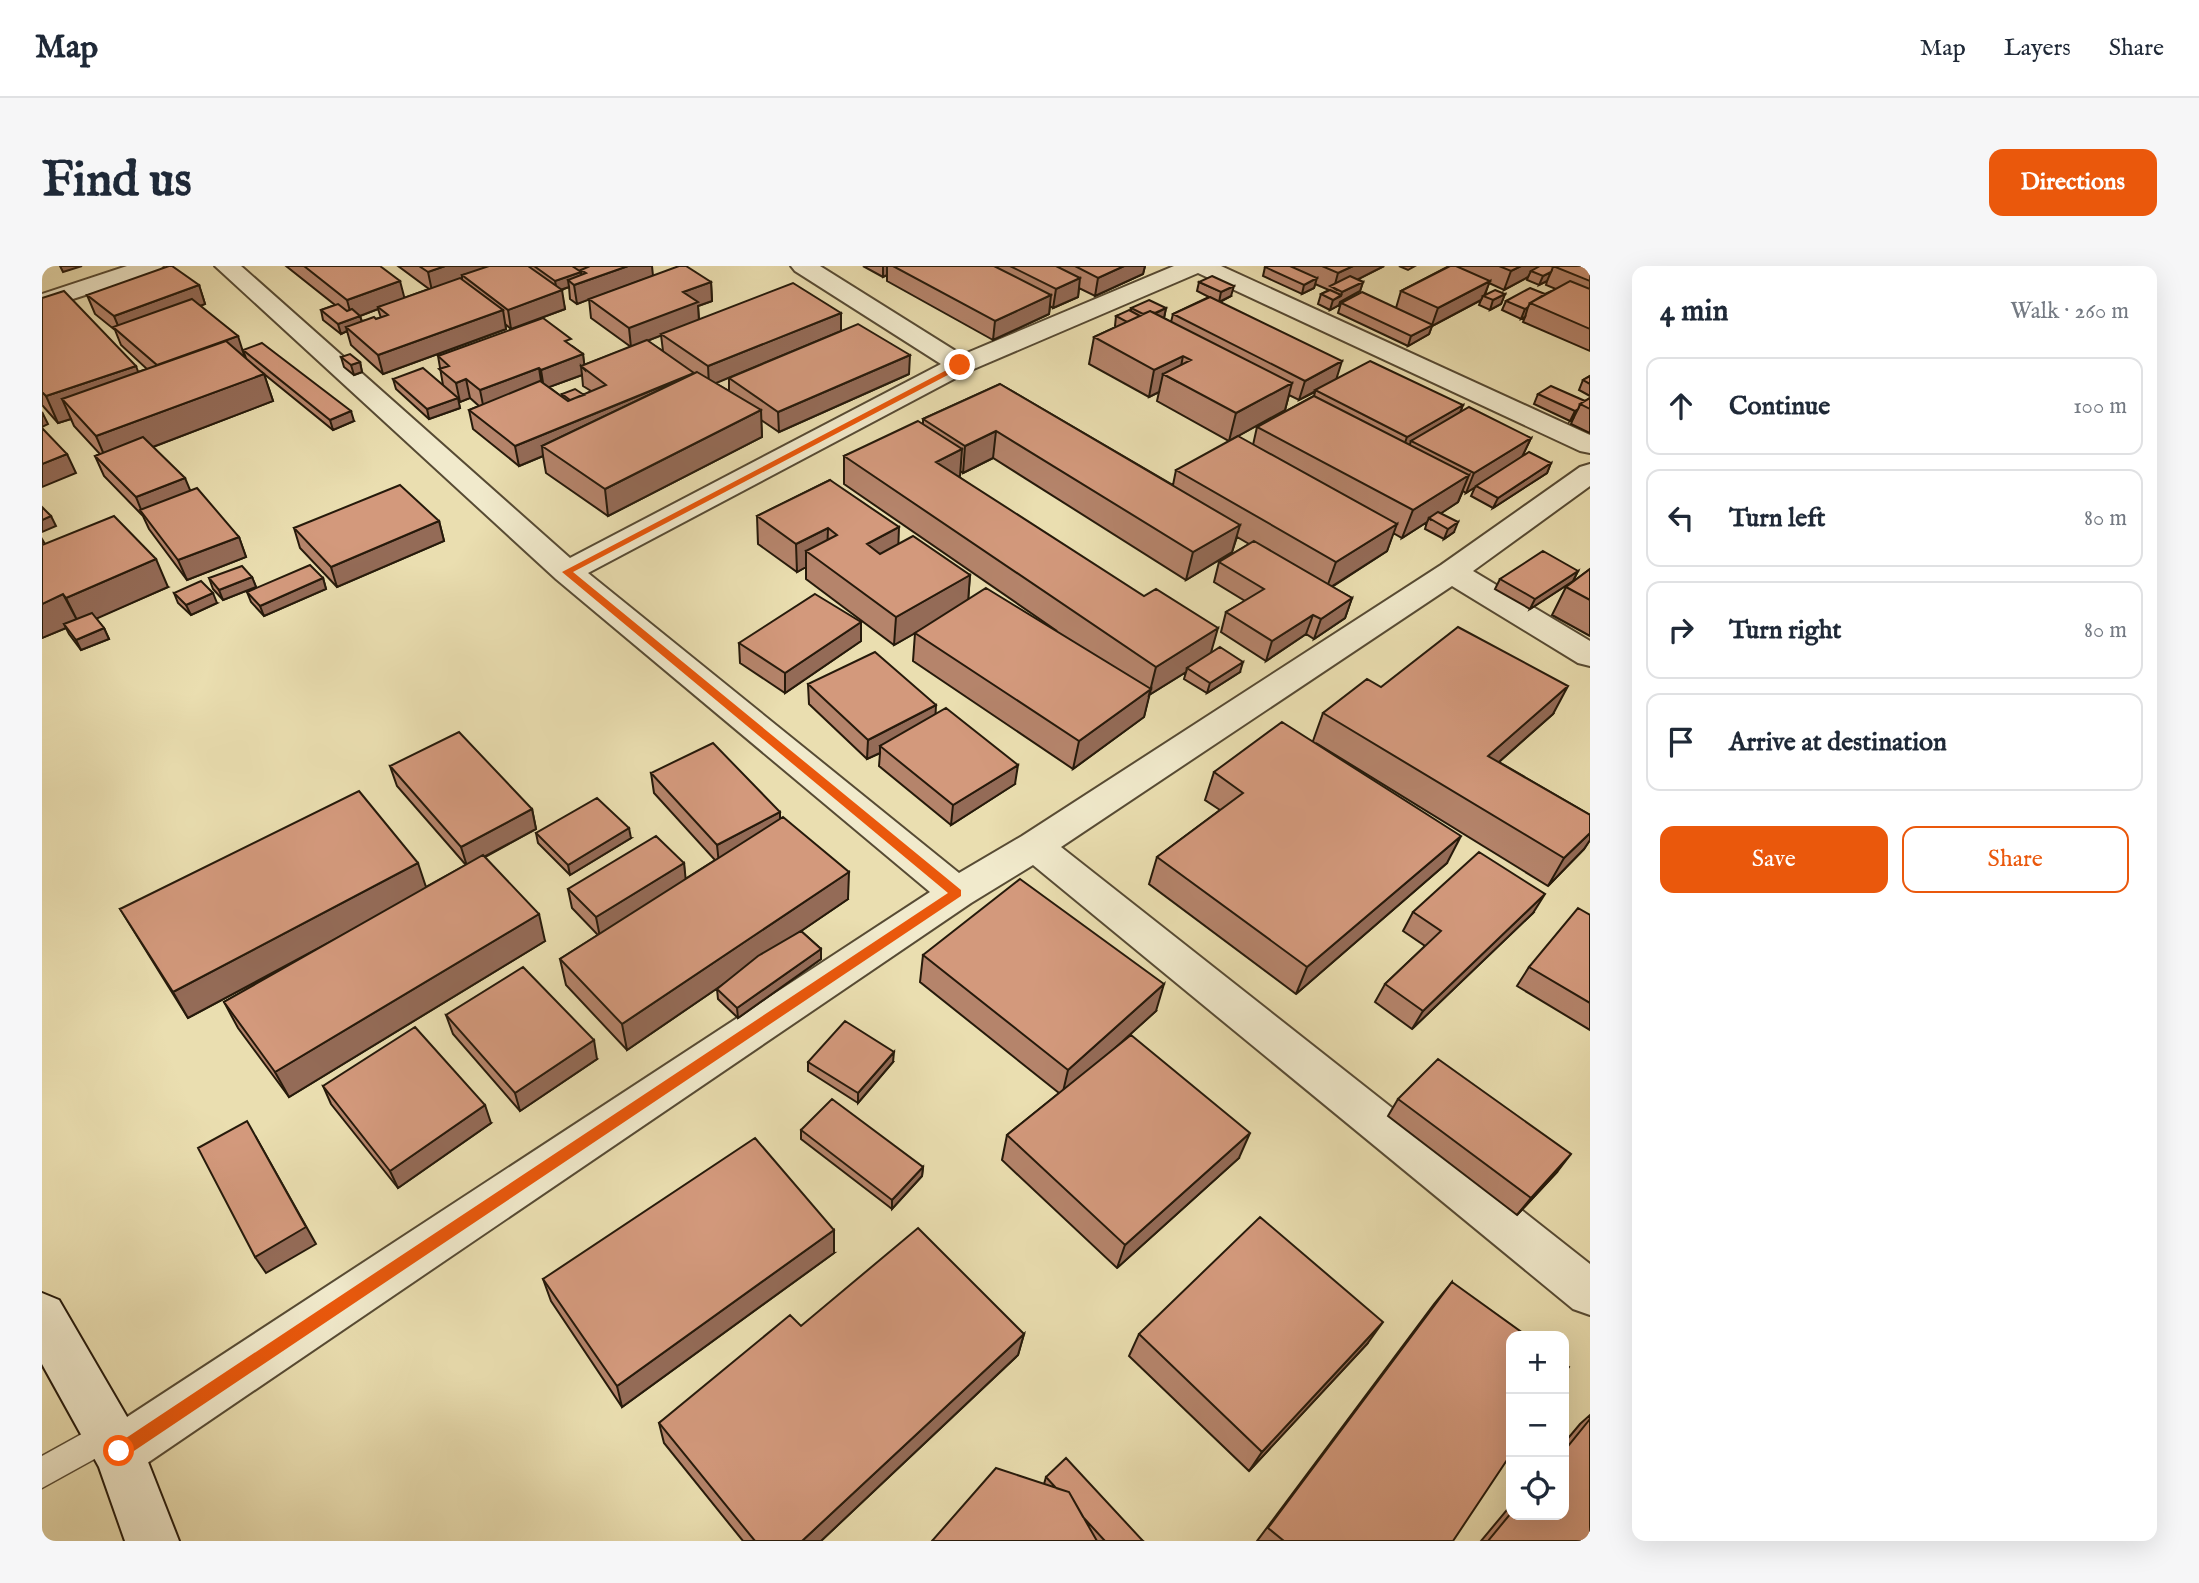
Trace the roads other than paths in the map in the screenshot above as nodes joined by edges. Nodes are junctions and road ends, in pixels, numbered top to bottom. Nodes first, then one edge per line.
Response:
1 (151, 266) edge
2 (227, 266) edge
3 (803, 266) edge
4 (1195, 266) edge
5 (1201, 266) edge
6 (42, 302) edge
7 (960, 365) junction
8 (1590, 445) edge
9 (1590, 474) edge
10 (567, 572) junction
11 (1451, 572) junction
12 (1590, 655) edge
13 (1035, 846) junction
14 (957, 893) junction
15 (1590, 1293) edge
16 (42, 1316) edge
17 (113, 1443) junction
18 (42, 1473) edge
19 (152, 1541) edge

1 - 6 street
2 - 10 street
3 - 7 street
4 - 7 street
5 - 8 street
7 - 10 street
9 - 11 street
10 - 14 street
11 - 12 street
11 - 13 street
13 - 14 street
13 - 15 street
14 - 17 street
16 - 17 street
17 - 18 lane
17 - 19 street

